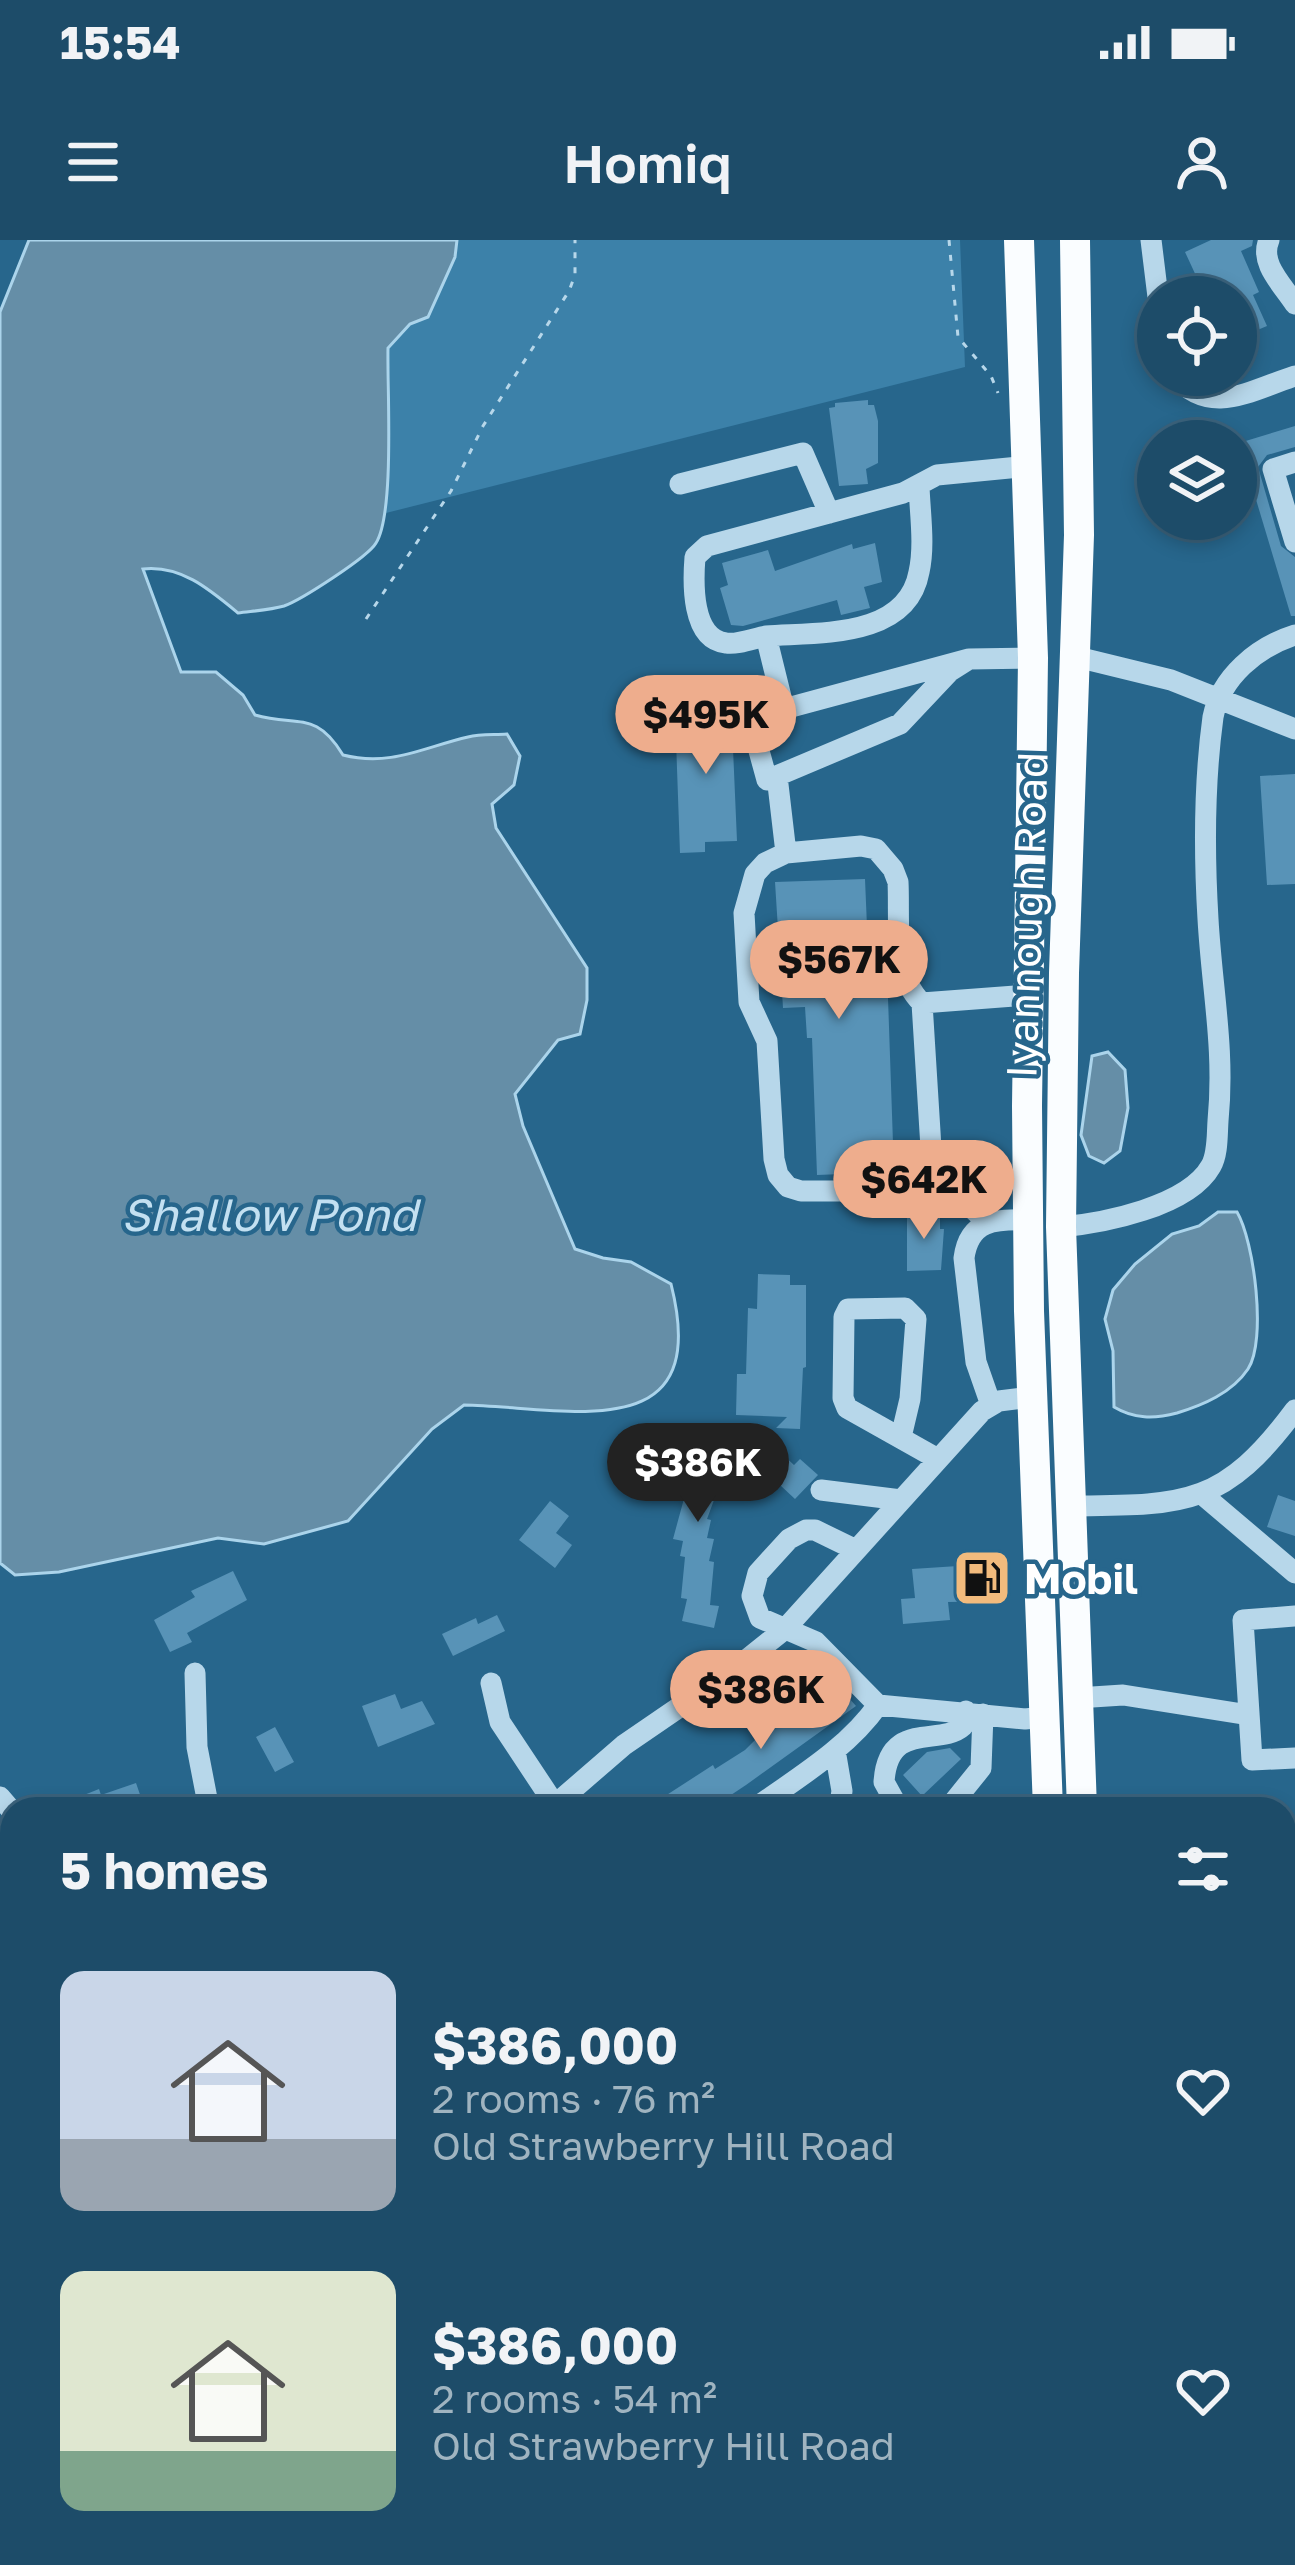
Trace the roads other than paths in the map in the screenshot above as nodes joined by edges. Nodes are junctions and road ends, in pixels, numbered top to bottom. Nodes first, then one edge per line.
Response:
1 (1019, 240) edge
2 (1076, 240) edge
3 (1151, 240) edge
4 (1269, 240) edge
5 (1156, 276) edge
6 (1295, 304) edge
7 (1295, 376) edge
8 (1257, 387) edge
9 (1295, 462) edge
10 (1029, 466) junction
11 (680, 484) dead end
12 (920, 486) junction
13 (829, 513) junction
14 (1295, 542) edge
15 (1295, 635) edge
16 (766, 637) junction
17 (1077, 657) junction
18 (1034, 658) junction
19 (969, 659) junction
20 (1217, 697) junction
21 (784, 709) junction
22 (1295, 729) edge
23 (777, 776) junction
24 (786, 853) junction
25 (1028, 994) junction
26 (922, 1003) junction
27 (933, 1180) junction
28 (1028, 1220) junction
29 (987, 1222) junction
30 (1061, 1227) junction
31 (1031, 1397) junction
32 (991, 1405) junction
33 (1295, 1409) edge
34 (902, 1437) junction
35 (936, 1458) junction
36 (821, 1490) dead end
37 (1203, 1495) junction
38 (901, 1500) junction
39 (1070, 1506) junction
40 (856, 1550) junction
41 (1295, 1573) edge
42 (1295, 1616) edge
43 (784, 1629) junction
44 (195, 1672) dead end
45 (491, 1683) dead end
46 (1077, 1698) junction
47 (878, 1705) junction
48 (975, 1713) junction
49 (1249, 1715) junction
50 (1044, 1717) junction
51 (835, 1750) junction
52 (1295, 1758) edge
53 (207, 1797) edge
54 (547, 1797) edge
55 (564, 1797) edge
56 (770, 1797) edge
57 (841, 1797) edge
58 (892, 1797) edge
59 (958, 1797) edge
60 (1047, 1797) edge
61 (1081, 1797) edge

1 - 10 main road, Iyannough Road
2 - 17 main road, Iyannough Road
3 - 5 street
4 - 6 street
7 - 8 street
9 - 14 street
10 - 12 street
10 - 18 main road, Iyannough Road
11 - 13 street
12 - 13 street
12 - 16 street
13 - 16 street
15 - 20 street
16 - 21 street
17 - 20 street
17 - 30 main road, Iyannough Road
18 - 19 street
18 - 25 main road, Iyannough Road
19 - 21 street
19 - 23 street
20 - 22 street
20 - 30 street
21 - 23 street
23 - 24 street
24 - 26 street
24 - 27 street
25 - 26 street
25 - 28 main road, Iyannough Road
26 - 27 street
27 - 29 street
28 - 29 street
28 - 31 main road, Iyannough Road
29 - 32 street
30 - 39 main road, Iyannough Road
31 - 32 street
31 - 50 main road, Iyannough Road
32 - 35 street
33 - 37 street
34 - 34 street
34 - 35 street
35 - 38 street
36 - 38 street
37 - 39 street
37 - 41 street
38 - 40 street
39 - 46 main road, Iyannough Road
40 - 43 street
40 - 43 street
42 - 49 street
43 - 47 street
43 - 55 street
44 - 53 street
45 - 54 street
46 - 49 street
46 - 61 main road, Iyannough Road
47 - 48 street
47 - 51 street
48 - 50 street
48 - 58 street
48 - 59 street
49 - 52 street
50 - 60 main road, Iyannough Road
51 - 56 street
51 - 57 street

